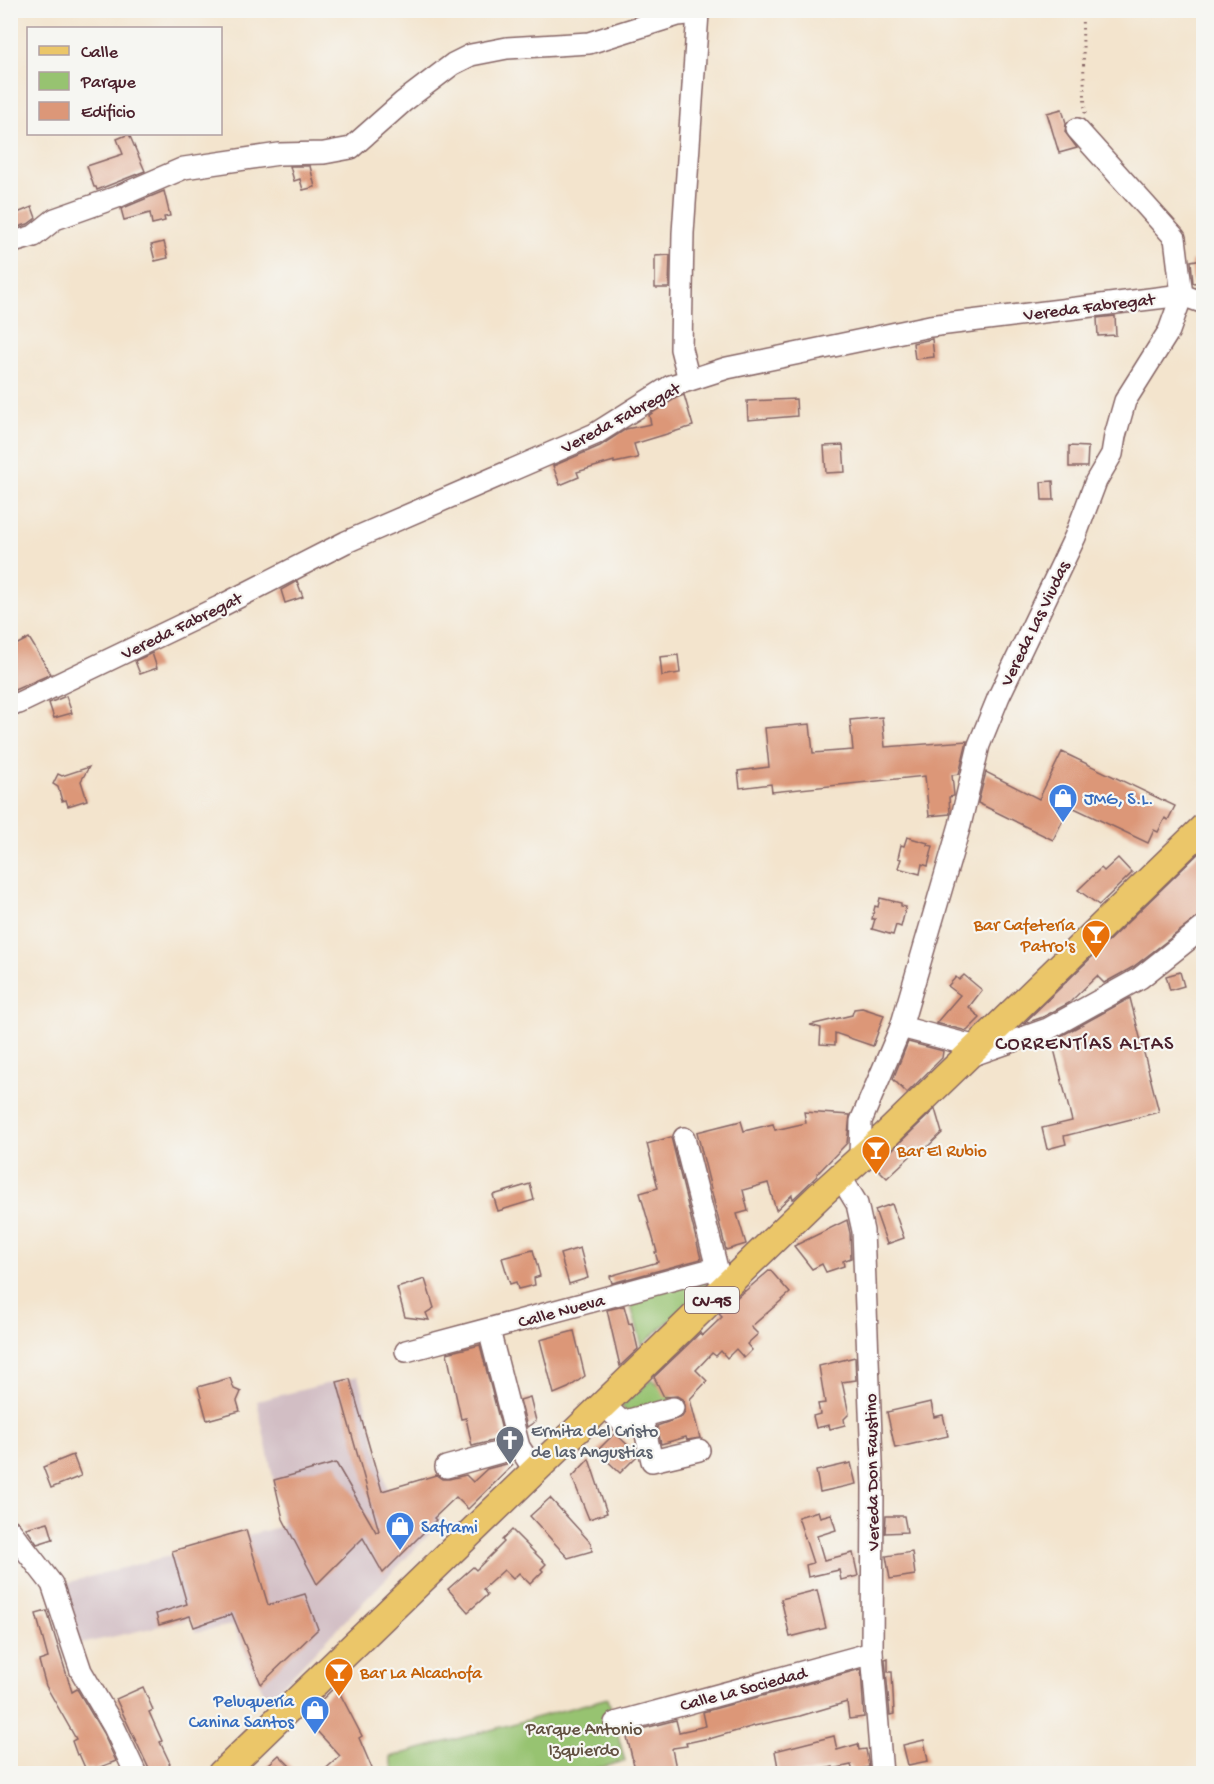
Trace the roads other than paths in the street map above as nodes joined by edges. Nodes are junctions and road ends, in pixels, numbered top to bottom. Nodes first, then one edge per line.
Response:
1 (699, 12) edge
2 (1081, 133) road end
3 (10, 243) edge
4 (1182, 295) junction
5 (1203, 303) edge
6 (689, 380) junction
7 (10, 705) edge
8 (1203, 827) edge
9 (1203, 927) edge
10 (901, 1027) junction
11 (972, 1052) junction
12 (684, 1138) dead end
13 (850, 1167) junction
14 (719, 1279) junction
15 (489, 1330) junction
16 (406, 1351) dead end
17 (604, 1405) junction
18 (673, 1408) dead end
19 (642, 1417) junction
20 (519, 1447) junction
21 (699, 1450) dead end
22 (446, 1467) dead end
23 (535, 1471) junction
24 (10, 1530) edge
25 (872, 1653) junction
26 (615, 1723) dead end
27 (136, 1773) edge
28 (221, 1773) edge
29 (882, 1773) edge

1 - 3 street
1 - 6 street
2 - 4 street, Vereda Las Viudas
4 - 5 street, Vereda Fabregat
4 - 6 street, Vereda Fabregat
4 - 10 street, Vereda Las Viudas
6 - 7 street, Vereda Fabregat
8 - 11 main road, CV-95
9 - 11 street
10 - 11 street
10 - 13 street, Vereda Las Viudas
11 - 13 main road, CV-95
12 - 14 street
13 - 14 main road, CV-95
13 - 25 street, Vereda Don Faustino
14 - 15 street, Calle Nueva
14 - 17 main road, CV-95
15 - 16 street, Calle Nueva
15 - 20 street
17 - 19 street
17 - 23 main road, CV-95
18 - 19 street
19 - 21 street
20 - 22 street
20 - 23 street
23 - 28 main road, CV-95
24 - 27 street
25 - 26 street, Calle La Sociedad
25 - 29 street, Vereda Don Faustino

